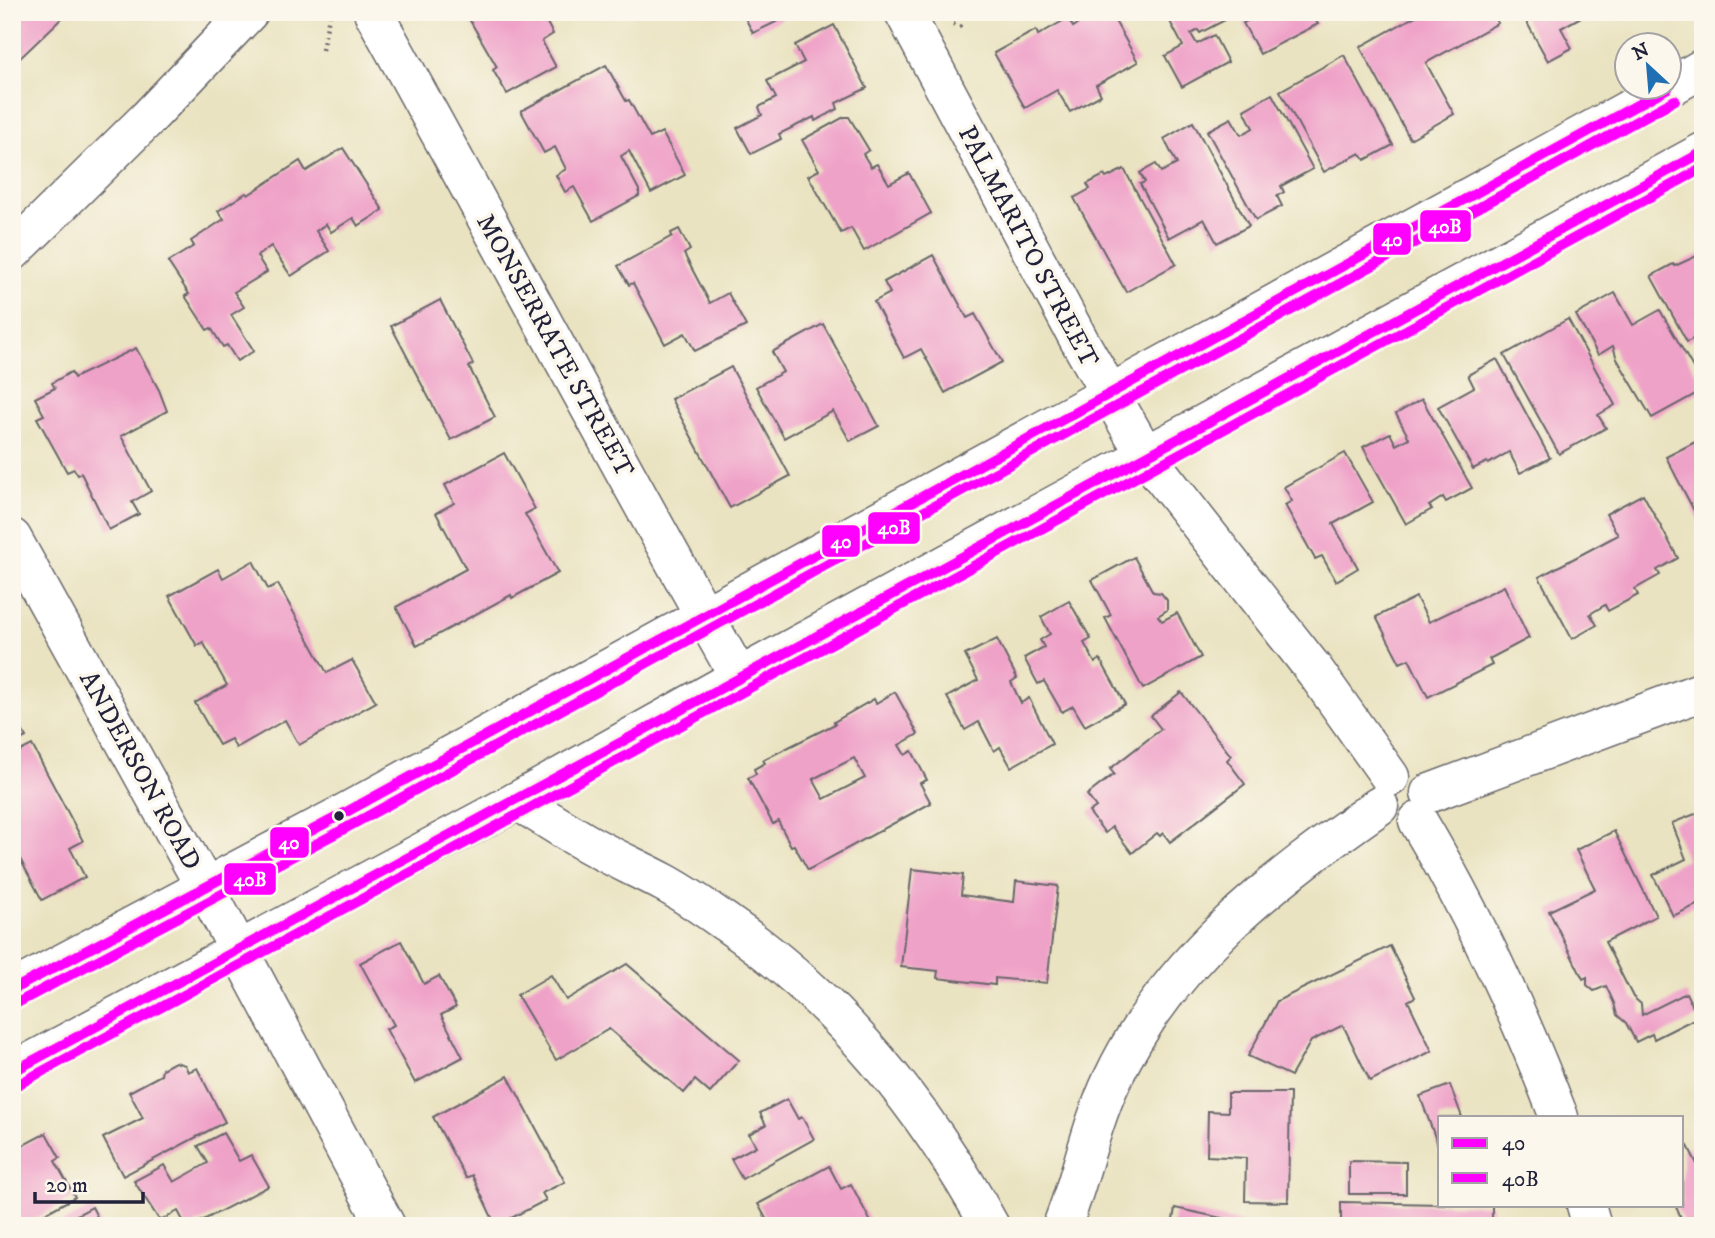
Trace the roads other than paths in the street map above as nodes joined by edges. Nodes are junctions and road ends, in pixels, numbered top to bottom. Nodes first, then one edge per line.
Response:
1 (248, 12) edge
2 (373, 12) edge
3 (904, 12) edge
4 (1703, 68) edge
5 (1684, 79) edge
6 (1642, 102) edge
7 (1703, 152) edge
8 (12, 251) edge
9 (1110, 394) junction
10 (1146, 456) junction
11 (12, 538) edge
12 (704, 616) junction
13 (739, 677) junction
14 (1703, 691) edge
15 (1385, 792) junction
16 (517, 801) junction
17 (1424, 807) junction
18 (205, 887) junction
19 (239, 951) junction
20 (12, 990) edge
21 (12, 1072) edge
22 (1559, 1116) edge
23 (1586, 1206) edge
24 (386, 1226) edge
25 (990, 1226) edge
26 (1062, 1226) edge
27 (1592, 1226) edge

1 - 8 street
2 - 12 street, MONSERRATE STREET
3 - 9 street, PALMARITO STREET
4 - 5 street
6 - 9 street
7 - 10 street
9 - 10 street, PALMARITO STREET
9 - 12 street
10 - 13 street
10 - 15 street, PALMARITO STREET
11 - 18 street, ANDERSON ROAD
12 - 13 street, MONSERRATE STREET
12 - 18 street
13 - 16 street
14 - 17 street
15 - 17 street
15 - 26 street
16 - 19 street
16 - 25 street
17 - 22 street
18 - 19 street, ANDERSON ROAD
18 - 20 street
19 - 21 street
19 - 24 street, ANDERSON ROAD
23 - 27 street

